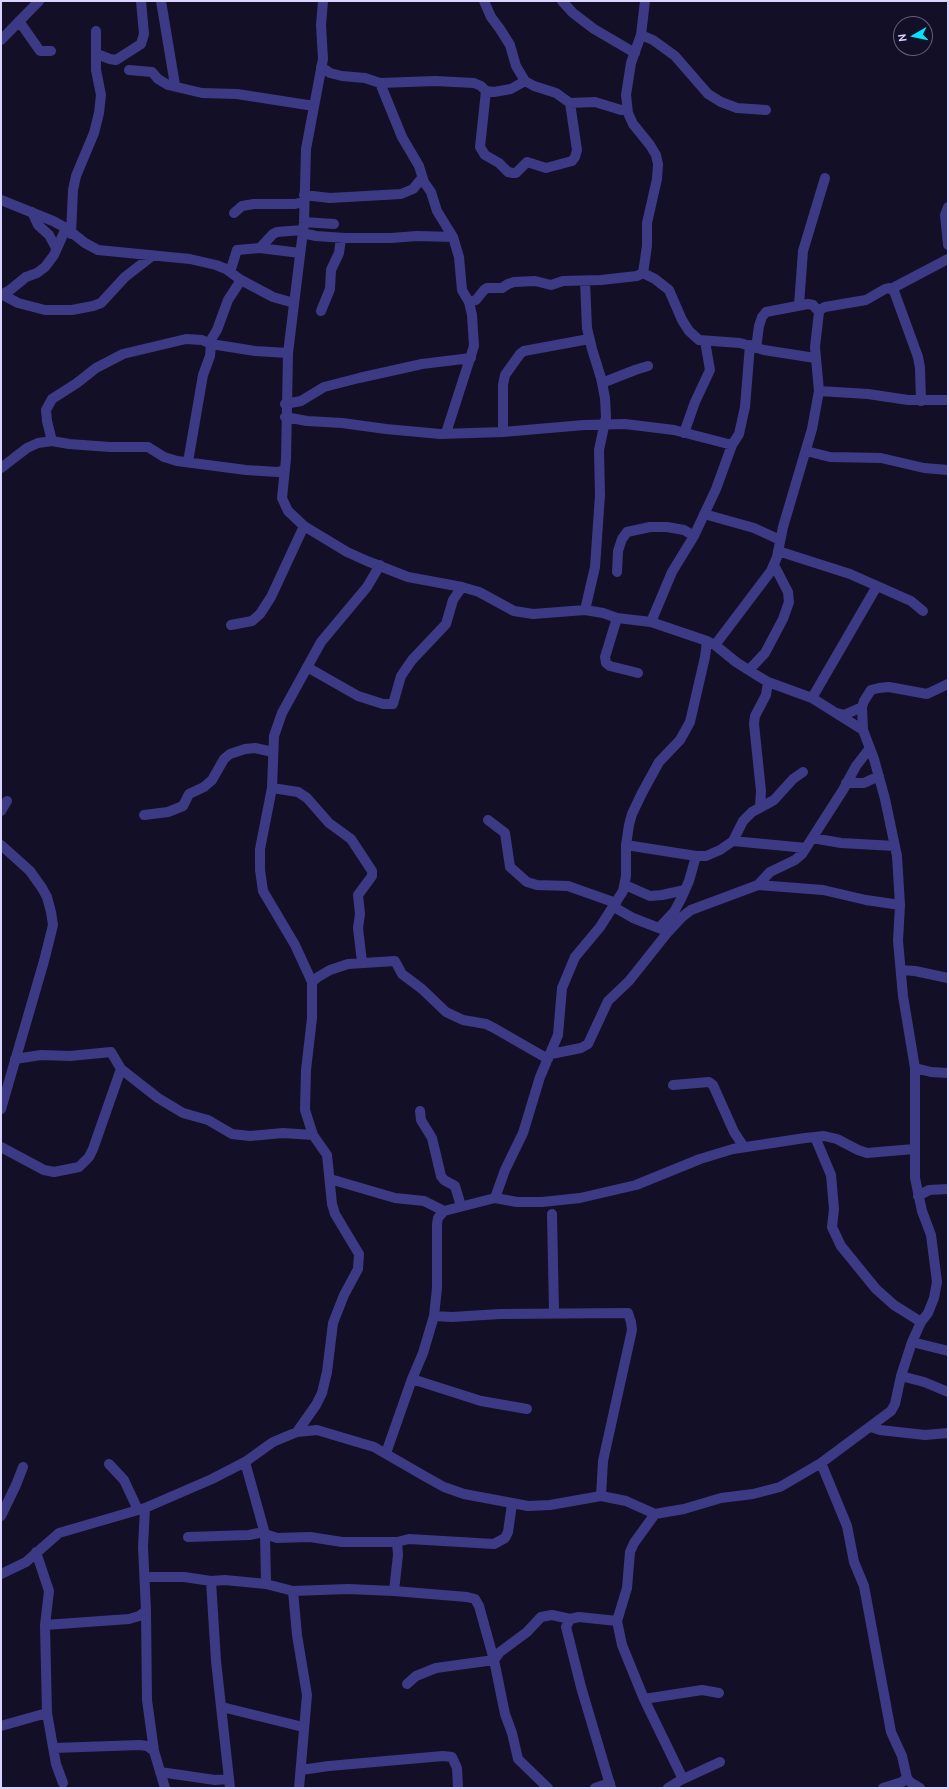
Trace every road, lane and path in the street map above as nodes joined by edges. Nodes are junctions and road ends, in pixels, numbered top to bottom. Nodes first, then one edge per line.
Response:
1 (39, 1) edge
2 (141, 1) edge
3 (161, 1) edge
4 (323, 1) edge
5 (484, 1) edge
6 (562, 1) edge
7 (645, 1) edge
8 (19, 21) junction
9 (96, 31) dead end
10 (641, 35) junction
11 (1, 40) edge
12 (51, 51) dead end
13 (635, 53) junction
14 (97, 54) junction
15 (322, 67) junction
16 (129, 70) dead end
17 (525, 81) junction
18 (380, 83) junction
19 (175, 85) junction
20 (486, 91) junction
21 (570, 102) junction
22 (314, 106) junction
23 (627, 110) junction
24 (766, 110) dead end
25 (422, 178) junction
26 (825, 178) dead end
27 (304, 198) junction
28 (1, 200) edge
29 (948, 207) edge
30 (32, 212) junction
31 (234, 213) dead end
32 (334, 224) dead end
33 (303, 228) junction
34 (68, 231) junction
35 (453, 237) junction
36 (341, 238) junction
37 (948, 245) edge
38 (56, 248) junction
39 (260, 248) junction
40 (300, 253) junction
41 (152, 256) junction
42 (948, 259) edge
43 (230, 272) junction
44 (643, 273) junction
45 (241, 280) junction
46 (585, 280) junction
47 (891, 289) junction
48 (2, 295) edge
49 (469, 302) junction
50 (294, 303) junction
51 (799, 305) junction
52 (321, 311) dead end
53 (819, 312) junction
54 (589, 339) junction
55 (705, 341) junction
56 (210, 343) junction
57 (753, 346) junction
58 (288, 353) junction
59 (471, 358) junction
60 (816, 358) junction
61 (648, 366) dead end
62 (602, 383) junction
63 (819, 391) junction
64 (921, 400) junction
65 (948, 400) edge
66 (286, 404) junction
67 (285, 417) junction
68 (605, 424) junction
69 (503, 432) junction
70 (446, 433) junction
71 (684, 433) junction
72 (52, 441) junction
73 (732, 445) junction
74 (806, 451) junction
75 (188, 462) junction
76 (1, 468) edge
77 (284, 470) junction
78 (948, 470) edge
79 (704, 514) junction
80 (304, 526) junction
81 (694, 536) junction
82 (780, 540) junction
83 (778, 551) junction
84 (380, 565) junction
85 (774, 565) junction
86 (617, 572) dead end
87 (462, 586) junction
88 (877, 586) junction
89 (585, 610) junction
90 (923, 611) dead end
91 (617, 618) junction
92 (651, 622) junction
93 (231, 625) dead end
94 (711, 643) junction
95 (307, 667) junction
96 (749, 670) junction
97 (638, 673) dead end
98 (768, 682) junction
99 (948, 684) edge
100 (812, 698) junction
101 (862, 707) junction
102 (837, 713) junction
103 (863, 730) junction
104 (870, 748) junction
105 (273, 752) junction
106 (804, 772) dead end
107 (879, 776) junction
108 (846, 783) junction
109 (272, 788) junction
110 (7, 801) dead end
111 (760, 807) junction
112 (1, 811) edge
113 (144, 815) dead end
114 (488, 820) dead end
115 (812, 838) junction
116 (733, 841) junction
117 (1, 845) edge
118 (626, 845) junction
119 (896, 846) junction
120 (806, 848) junction
121 (696, 856) junction
122 (625, 885) junction
123 (758, 885) junction
124 (685, 890) junction
125 (615, 905) junction
126 (900, 905) junction
127 (664, 930) junction
128 (362, 962) junction
129 (901, 970) junction
130 (948, 978) edge
131 (312, 982) junction
132 (549, 1056) junction
133 (15, 1059) junction
134 (915, 1068) junction
135 (121, 1069) junction
136 (948, 1073) edge
137 (673, 1085) dead end
138 (1, 1109) edge
139 (420, 1111) dead end
140 (313, 1135) junction
141 (815, 1137) junction
142 (1, 1147) edge
143 (744, 1147) junction
144 (914, 1149) junction
145 (330, 1179) junction
146 (948, 1189) edge
147 (918, 1196) junction
148 (496, 1198) junction
149 (461, 1206) junction
150 (444, 1211) junction
151 (552, 1214) dead end
152 (552, 1314) junction
153 (434, 1316) junction
154 (920, 1322) junction
155 (912, 1342) junction
156 (948, 1351) edge
157 (901, 1376) junction
158 (412, 1379) junction
159 (948, 1392) edge
160 (528, 1409) dead end
161 (871, 1427) junction
162 (297, 1432) junction
163 (948, 1433) edge
164 (386, 1453) junction
165 (245, 1462) junction
166 (109, 1464) dead end
167 (820, 1464) junction
168 (23, 1466) dead end
169 (601, 1496) junction
170 (512, 1504) junction
171 (142, 1509) junction
172 (655, 1514) junction
173 (1, 1515) edge
174 (264, 1533) junction
175 (188, 1538) dead end
176 (397, 1542) junction
177 (36, 1552) junction
178 (1, 1574) edge
179 (145, 1577) junction
180 (211, 1581) junction
181 (266, 1584) junction
182 (293, 1591) junction
183 (394, 1591) junction
184 (146, 1611) junction
185 (570, 1618) junction
186 (617, 1621) junction
187 (45, 1625) junction
188 (494, 1660) junction
189 (407, 1684) dead end
190 (719, 1694) dead end
191 (644, 1699) junction
192 (222, 1707) junction
193 (47, 1713) junction
194 (1, 1726) edge
195 (303, 1727) junction
196 (54, 1748) junction
197 (154, 1751) junction
198 (720, 1762) dead end
199 (301, 1770) junction
200 (160, 1772) junction
201 (907, 1778) junction
202 (681, 1780) junction
203 (63, 1783) dead end
204 (229, 1784) edge
205 (610, 1786) edge
206 (165, 1788) edge
207 (299, 1788) edge
208 (458, 1788) edge
209 (548, 1788) edge
210 (595, 1788) edge
211 (668, 1788) edge
212 (883, 1788) edge
213 (920, 1788) edge

1 - 8 street
2 - 14 street
3 - 19 street
4 - 15 street
5 - 17 street
6 - 13 street
7 - 10 street
8 - 11 street
8 - 12 street
9 - 14 street
10 - 13 street
10 - 24 street
13 - 23 street
14 - 34 street
15 - 18 street
15 - 22 street
16 - 19 street
17 - 20 street
17 - 21 street
18 - 20 street
18 - 25 street
19 - 22 street
20 - 21 street
21 - 23 street
22 - 27 street
23 - 44 street
25 - 27 street
25 - 35 street
26 - 51 street
27 - 31 street
27 - 33 street
28 - 30 street
29 - 37 street
30 - 34 street
30 - 38 street
32 - 33 street
33 - 36 street
33 - 39 street
33 - 40 street
34 - 38 street
34 - 41 street
35 - 36 street
35 - 49 street
36 - 52 street
38 - 48 street
39 - 40 street
39 - 43 street
40 - 50 street
41 - 43 street
41 - 48 street
42 - 47 street
43 - 45 street
44 - 46 street
44 - 55 street
45 - 50 street
45 - 56 street
46 - 49 street
46 - 54 street
47 - 53 street
47 - 64 street
49 - 59 street
50 - 58 street
51 - 53 street
51 - 57 street
53 - 60 street
54 - 62 street
54 - 69 street
55 - 57 street
55 - 71 street
56 - 58 street
56 - 72 street
56 - 75 street
57 - 60 street
57 - 73 street
58 - 66 street
59 - 66 street
59 - 70 street
60 - 63 street
61 - 62 street
62 - 68 street
63 - 64 street
63 - 74 street
64 - 65 street
66 - 67 street
67 - 70 street
67 - 77 street
68 - 69 street
68 - 71 street
68 - 89 street
69 - 70 street
71 - 73 street
72 - 75 street
72 - 76 street
73 - 79 street
74 - 78 street
74 - 82 street
75 - 77 street
77 - 80 street
79 - 81 street
79 - 82 street
80 - 84 street
80 - 93 street
81 - 86 street
81 - 92 street
82 - 83 street
83 - 85 street
83 - 88 street
84 - 87 street
84 - 95 street
85 - 94 street
85 - 96 street
87 - 89 street
87 - 95 street
88 - 90 street
88 - 100 street
89 - 91 street
91 - 92 street
91 - 97 street
92 - 94 street
94 - 96 street
94 - 118 street
95 - 105 street
96 - 98 street
98 - 100 street
98 - 111 street
99 - 101 street
100 - 102 street
101 - 102 street
101 - 103 street
102 - 103 street
103 - 104 street
104 - 107 street
104 - 108 street
105 - 109 street
105 - 113 street
106 - 111 street
107 - 108 street
107 - 119 street
108 - 115 street
109 - 128 street
109 - 131 street
110 - 112 street
111 - 116 street
114 - 125 street
115 - 119 street
115 - 120 street
116 - 120 street
116 - 121 street
117 - 133 street
118 - 121 street
118 - 122 street
119 - 126 street
120 - 123 street
121 - 124 street
122 - 124 street
122 - 125 street
123 - 126 street
123 - 127 street
124 - 127 street
125 - 127 street
125 - 132 street
126 - 129 street
127 - 132 street
128 - 131 street
128 - 132 street
129 - 130 street
129 - 134 street
131 - 140 street
132 - 148 street
133 - 135 street
133 - 138 street
134 - 136 street
134 - 144 street
135 - 140 street
135 - 142 street
137 - 143 street
139 - 149 street
140 - 145 street
141 - 143 street
141 - 144 street
141 - 154 street
143 - 148 street
144 - 147 street
145 - 150 street
145 - 162 street
146 - 147 street
147 - 154 street
148 - 149 street
149 - 150 street
150 - 153 street
151 - 152 street
152 - 153 street
152 - 169 street
153 - 158 street
154 - 155 street
155 - 156 street
155 - 157 street
157 - 159 street
157 - 161 street
158 - 160 street
158 - 164 street
161 - 163 street
161 - 167 street
162 - 164 street
162 - 165 street
164 - 170 street
165 - 171 street
165 - 174 street
166 - 171 street
167 - 172 street
167 - 201 street
168 - 173 street
169 - 170 street
169 - 172 street
170 - 176 street
171 - 177 street
171 - 179 street
172 - 186 street
174 - 175 street
174 - 176 street
174 - 181 street
176 - 183 street
177 - 178 street
177 - 187 street
179 - 180 street
179 - 184 street
180 - 181 street
180 - 192 street
181 - 182 street
182 - 183 street
182 - 195 street
183 - 188 street
184 - 187 street
184 - 197 street
185 - 186 street
185 - 188 street
185 - 205 street
186 - 191 street
187 - 193 street
188 - 189 street
188 - 209 street
190 - 191 street
191 - 202 street
192 - 195 street
192 - 204 street
193 - 194 street
193 - 196 street
195 - 199 street
196 - 197 street
196 - 203 street
197 - 200 street
198 - 202 street
199 - 207 street
199 - 208 street
200 - 204 street
200 - 206 street
201 - 212 street
201 - 213 street
202 - 211 street
205 - 210 street

